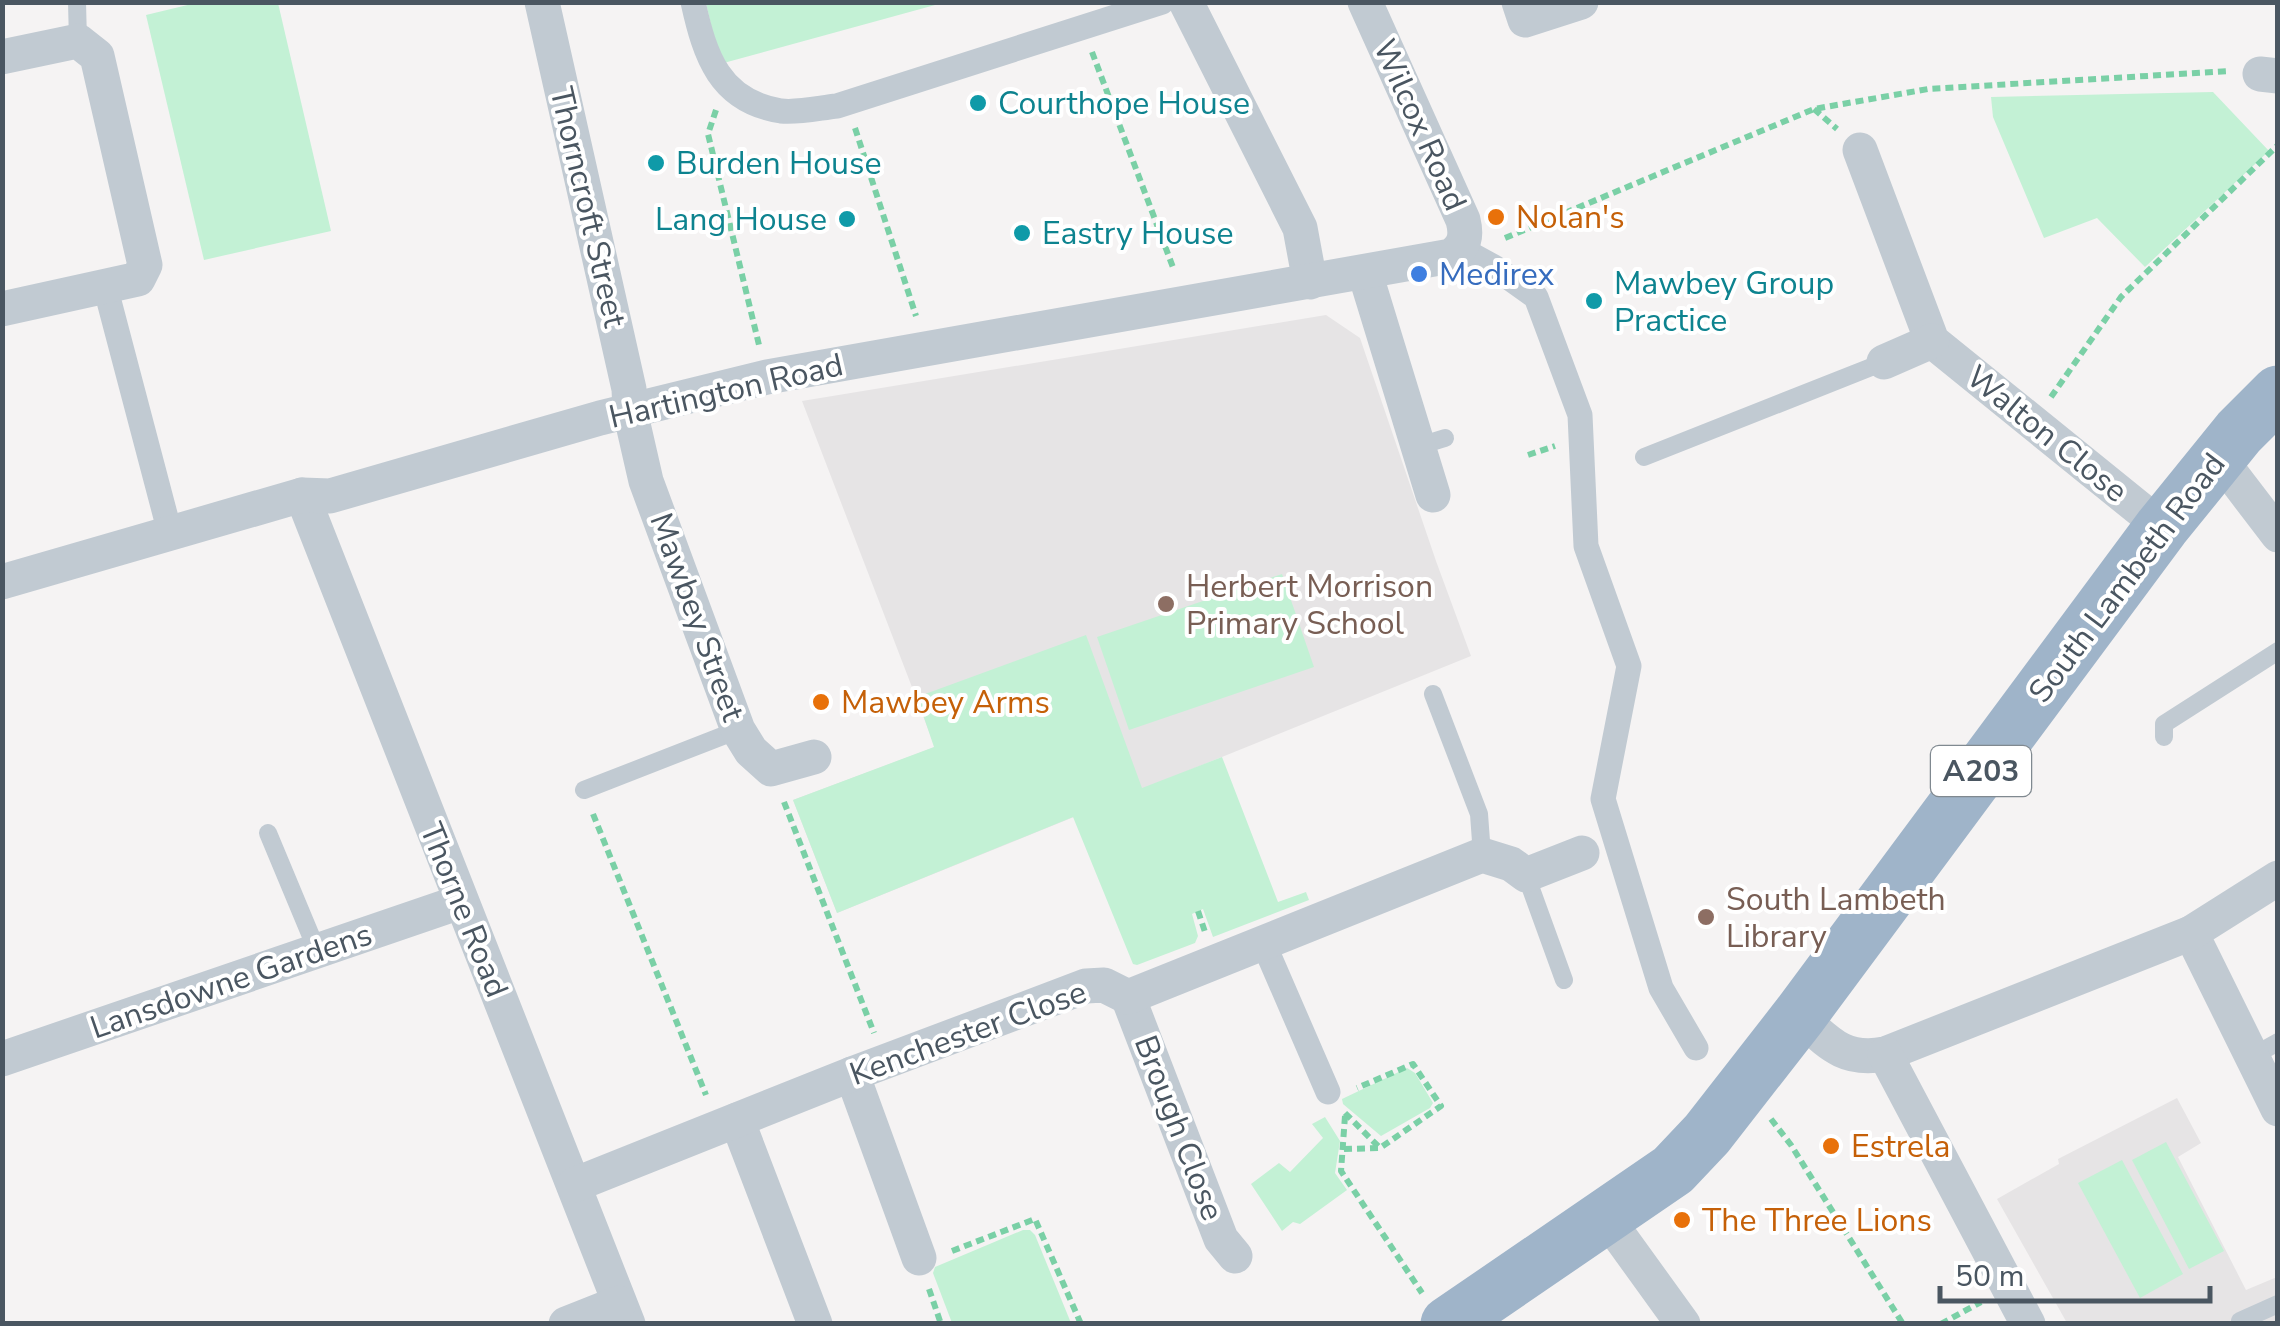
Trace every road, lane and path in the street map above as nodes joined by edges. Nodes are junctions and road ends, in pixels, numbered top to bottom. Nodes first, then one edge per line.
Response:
1 (78, 2) edge
2 (542, 2) edge
3 (693, 2) edge
4 (1162, 2) edge
5 (1186, 2) edge
6 (1365, 2) edge
7 (1518, 2) edge
8 (1582, 2) edge
9 (1083, 28) junction
10 (78, 41) junction
11 (2, 56) edge
12 (725, 86) junction
13 (847, 103) junction
14 (1814, 109) dead end
15 (1848, 139) joint
16 (2278, 145) edge
17 (1460, 250) junction
18 (1365, 273) junction
19 (1176, 275) dead end
20 (1310, 282) junction
21 (105, 286) junction
22 (2, 309) edge
23 (916, 318) dead end
24 (1932, 340) junction
25 (760, 348) dead end
26 (1884, 362) joint
27 (2278, 394) edge
28 (630, 411) junction
29 (2033, 422) junction
30 (1644, 457) dead end
31 (2214, 461) junction
32 (302, 494) junction
33 (1433, 495) dead end
34 (2162, 527) junction
35 (170, 533) junction
36 (2278, 535) edge
37 (2, 582) edge
38 (2278, 651) edge
39 (1432, 694) dead end
40 (738, 730) junction
41 (2164, 737) dead end
42 (814, 757) dead end
43 (771, 768) junction
44 (584, 790) joint
45 (268, 833) dead end
46 (1582, 853) dead end
47 (1482, 855) junction
48 (1526, 875) junction
49 (2278, 878) edge
50 (460, 902) junction
51 (1198, 911) dead end
52 (1202, 923) dead end
53 (2191, 934) junction
54 (1264, 942) junction
55 (318, 953) junction
56 (1564, 980) dead end
57 (1128, 997) junction
58 (1800, 1016) junction
59 (1696, 1048) dead end
60 (2264, 1049) edge
61 (1885, 1054) junction
62 (2, 1058) edge
63 (868, 1068) junction
64 (1330, 1095) junction
65 (2278, 1109) edge
66 (1346, 1113) junction
67 (1769, 1116) dead end
68 (728, 1123) junction
69 (1380, 1148) junction
70 (1344, 1150) junction
71 (574, 1185) junction
72 (1605, 1216) junction
73 (1234, 1256) dead end
74 (918, 1258) joint
75 (2278, 1304) edge
76 (623, 1313) edge
77 (1440, 1315) edge
78 (2240, 1321) dead end
79 (566, 1324) edge
80 (815, 1324) edge
81 (1081, 1324) edge
82 (1684, 1324) edge
83 (1903, 1324) edge
84 (2028, 1324) edge

1 - 10 lane
2 - 28 street, Thorncroft Street
3 - 12 street
4 - 9 street
5 - 20 street
6 - 17 street, Wilcox Road
7 - 8 street
9 - 13 street
9 - 19 path
10 - 11 street
10 - 21 street
12 - 13 street
12 - 25 path
13 - 23 path
14 - 15 path
15 - 24 street
16 - 29 path
17 - 18 street, Hartington Road
17 - 59 street
18 - 20 street, Hartington Road
18 - 33 street
20 - 28 street, Hartington Road
21 - 22 street
21 - 35 street
24 - 26 street
24 - 29 street, Walton Close
26 - 30 lane
27 - 31 highway, South Lambeth Road / A203
28 - 32 street, Hartington Road
28 - 40 street, Mawbey Street
29 - 34 street, Walton Close
31 - 34 highway, South Lambeth Road / A203
31 - 36 street
32 - 35 street, Hartington Road
32 - 50 street, Thorne Road
34 - 58 highway, South Lambeth Road / A203
35 - 37 street, Hartington Road
38 - 41 lane
39 - 47 lane
40 - 43 street, Mawbey Street
40 - 44 lane
42 - 43 street
43 - 63 path
44 - 68 path
45 - 55 lane
46 - 48 street
47 - 48 street
47 - 54 street, Kenchester Close
48 - 56 lane
49 - 53 street
50 - 55 street, Lansdowne Gardens
50 - 71 street, Thorne Road
51 - 52 path
53 - 60 street
53 - 61 street
54 - 57 street, Kenchester Close
54 - 64 street
55 - 62 street, Lansdowne Gardens
57 - 63 street, Kenchester Close
57 - 73 street, Brough Close
58 - 61 street
58 - 72 highway, South Lambeth Road / A203
60 - 65 street
61 - 84 street
63 - 68 street, Kenchester Close
63 - 74 street
64 - 66 path
64 - 69 path
66 - 69 path
66 - 70 path
67 - 83 path
68 - 71 street, Kenchester Close
68 - 80 street
69 - 70 path
70 - 77 path
71 - 76 street, Thorne Road
72 - 77 highway, South Lambeth Road / A203
72 - 82 street
74 - 81 path
75 - 78 lane
76 - 79 street

